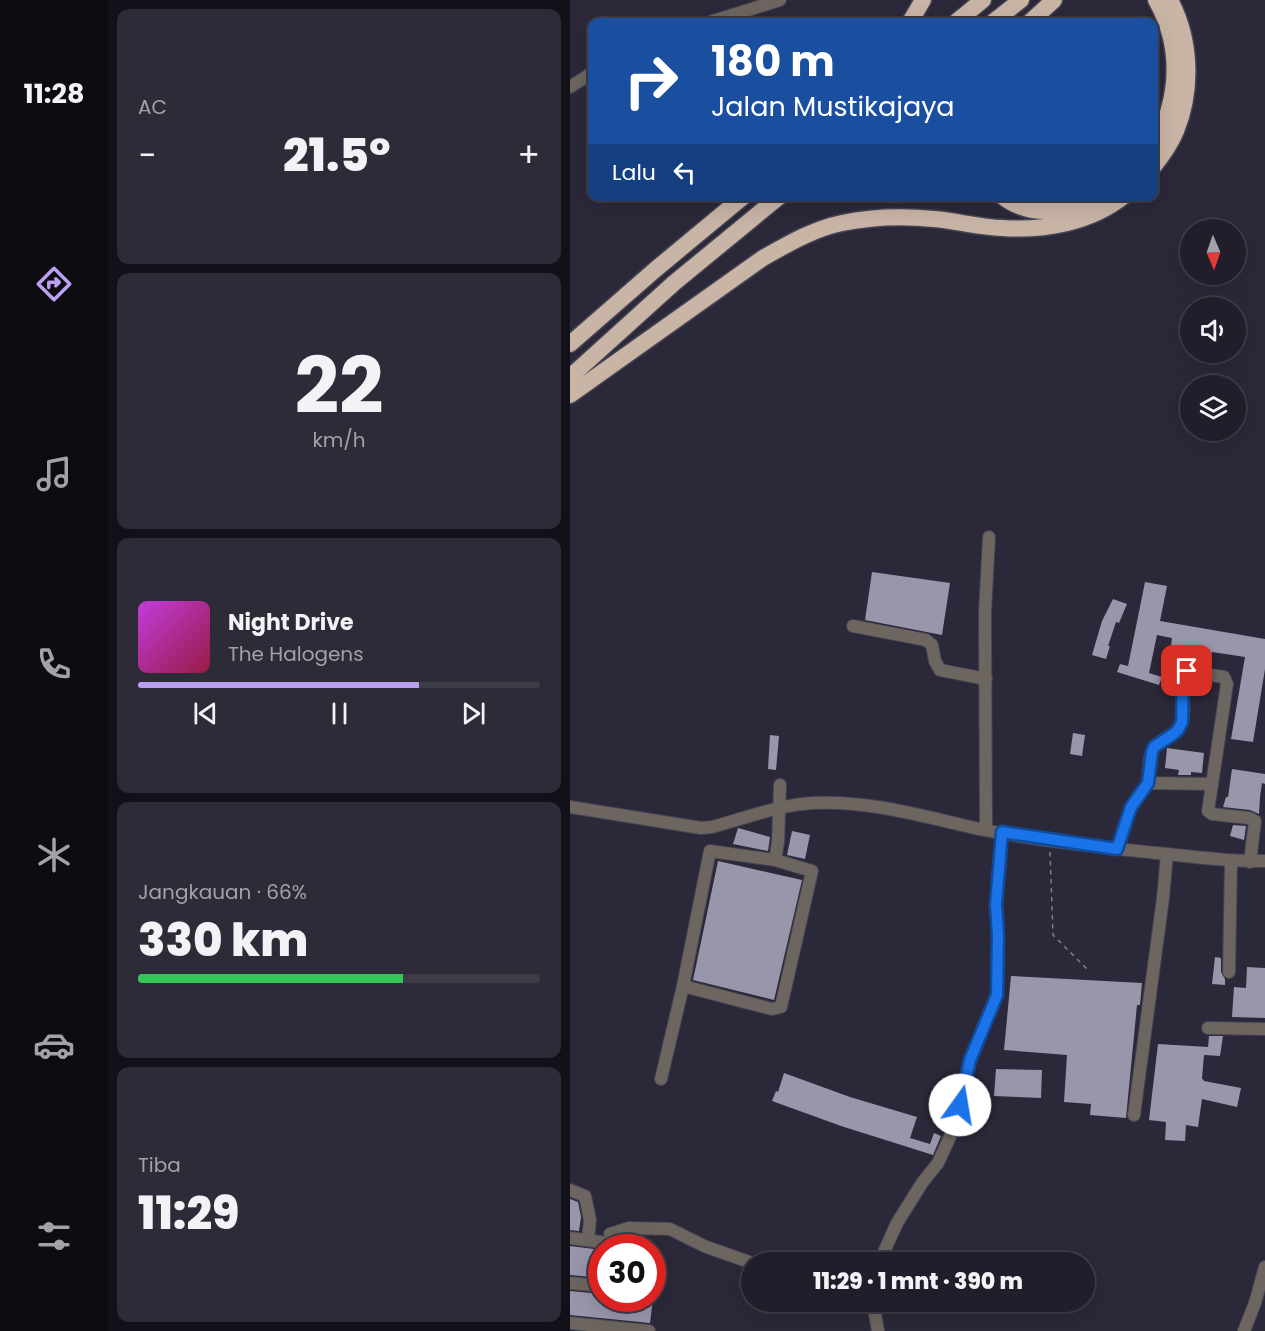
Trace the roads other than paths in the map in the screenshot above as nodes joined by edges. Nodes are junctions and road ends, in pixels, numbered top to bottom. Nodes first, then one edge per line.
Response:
1 (780, 0) edge
2 (923, 0) edge
3 (983, 0) edge
4 (1021, 0) edge
5 (1054, 0) edge
6 (1156, 0) edge
7 (1170, 0) edge
8 (723, 18) edge
9 (912, 18) edge
10 (961, 18) edge
11 (998, 18) edge
12 (1034, 18) edge
13 (588, 76) edge
14 (570, 87) edge
15 (1158, 138) edge
16 (1158, 160) edge
17 (727, 201) edge
18 (738, 201) edge
19 (774, 201) edge
20 (1011, 201) edge
21 (1088, 201) edge
22 (1116, 201) edge
23 (656, 269) junction
24 (570, 344) edge
25 (570, 377) edge
26 (570, 395) edge
27 (989, 537) dead end
28 (853, 626) dead end
29 (986, 680) junction
30 (1148, 783) junction
31 (1212, 784) junction
32 (780, 786) dead end
33 (570, 807) edge
34 (778, 808) junction
35 (986, 830) junction
36 (1002, 832) junction
37 (1117, 849) junction
38 (1167, 854) junction
39 (775, 860) junction
40 (1231, 861) junction
41 (1265, 861) edge
42 (1250, 862) junction
43 (1229, 972) dead end
44 (683, 986) junction
45 (1208, 1028) dead end
46 (1265, 1029) edge
47 (661, 1079) dead end
48 (1134, 1115) dead end
49 (570, 1190) edge
50 (589, 1234) edge
51 (615, 1234) edge
52 (570, 1238) edge
53 (588, 1240) edge
54 (884, 1252) edge
55 (741, 1259) edge
56 (1265, 1268) edge
57 (570, 1283) edge
58 (588, 1285) edge
59 (875, 1312) edge
60 (570, 1323) edge
61 (649, 1331) edge
62 (878, 1331) edge
63 (1244, 1331) edge

1 - 8 street
2 - 9 highway
3 - 10 highway
4 - 11 highway
5 - 12 highway
6 - 15 highway
7 - 16 highway
13 - 14 street
17 - 23 highway
18 - 23 highway
19 - 25 highway
20 - 21 highway
22 - 26 highway
23 - 24 highway
27 - 29 street
28 - 29 street
29 - 35 street
30 - 31 street
30 - 31 street
30 - 37 street
31 - 42 street
32 - 34 street
33 - 34 street
34 - 35 street
34 - 39 street
35 - 36 street
36 - 37 street
36 - 54 street
37 - 38 street
38 - 40 street
38 - 48 street
39 - 44 street
39 - 44 street
40 - 42 street
40 - 43 street
41 - 42 street
44 - 47 street
45 - 46 street
49 - 50 street
51 - 55 street
52 - 53 street
56 - 63 street
57 - 58 street
59 - 62 street
60 - 61 street

